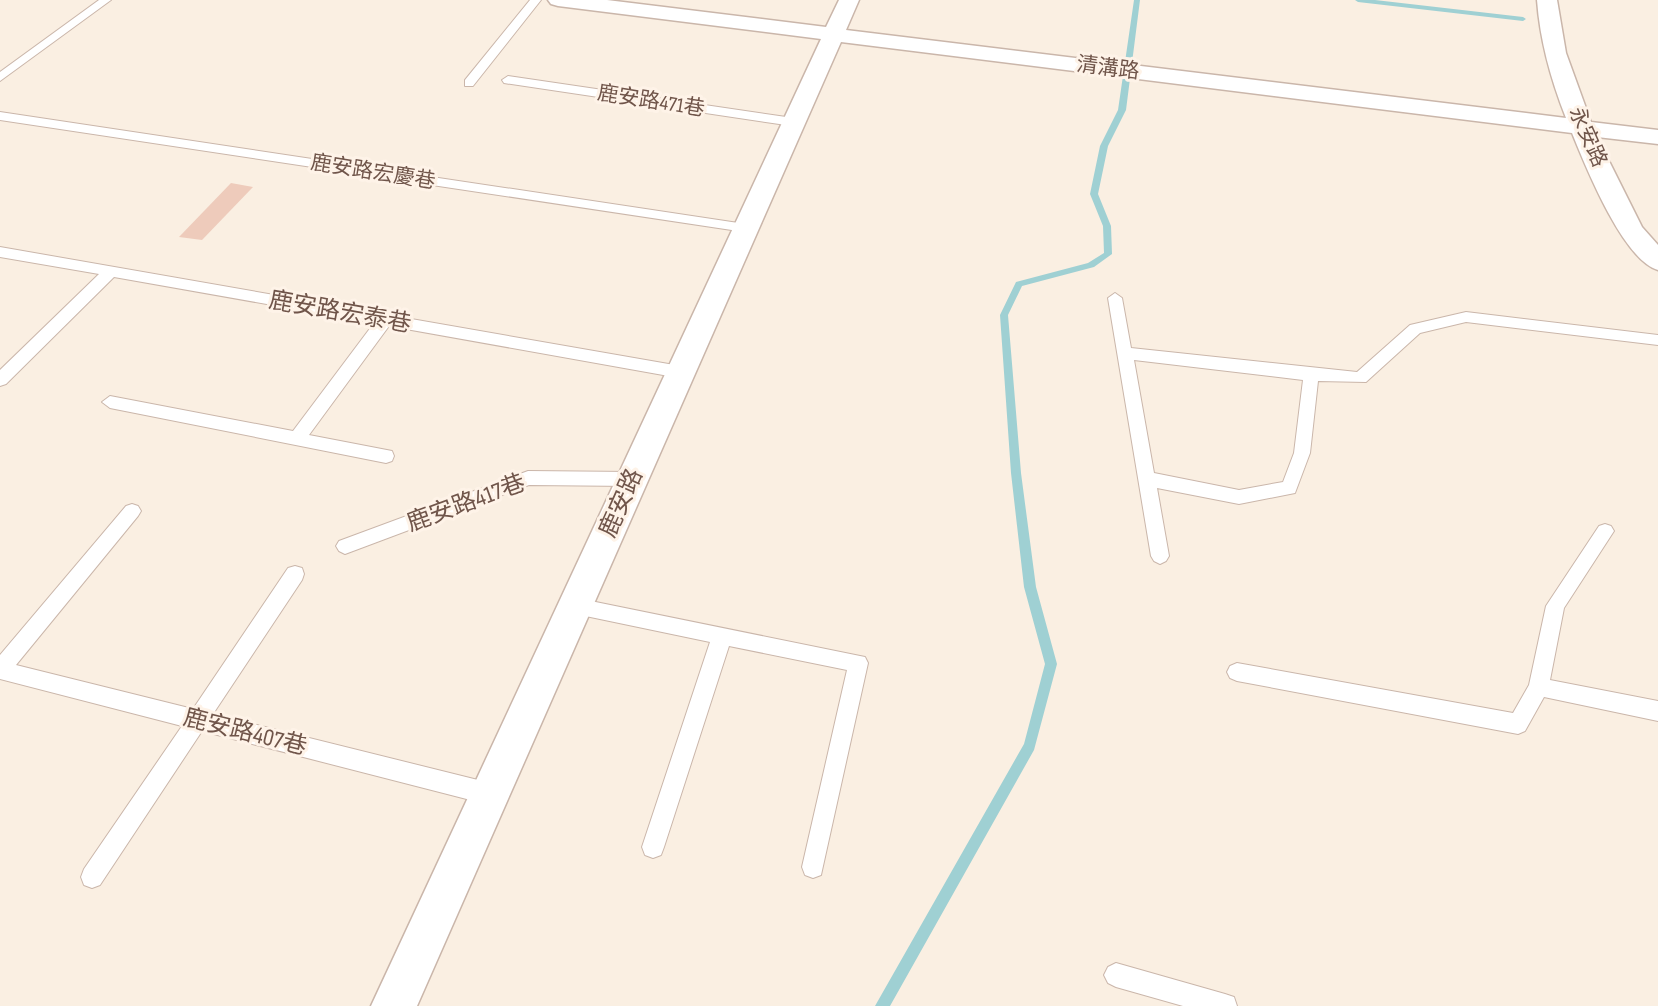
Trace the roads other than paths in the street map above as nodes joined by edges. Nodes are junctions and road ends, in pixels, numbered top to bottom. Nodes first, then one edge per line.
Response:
1 (106, 0) edge
2 (536, 0) edge
3 (558, 0) edge
4 (849, 0) edge
5 (1546, 0) edge
6 (833, 34) junction
7 (0, 77) edge
8 (508, 80) dead end
9 (469, 83) dead end
10 (0, 117) edge
11 (793, 122) junction
12 (1583, 128) junction
13 (1658, 137) edge
14 (745, 228) junction
15 (0, 252) edge
16 (1658, 261) edge
17 (111, 271) junction
18 (1115, 298) dead end
19 (385, 320) junction
20 (1658, 340) edge
21 (1125, 353) junction
22 (680, 372) junction
23 (1311, 375) junction
24 (0, 380) edge
25 (110, 402) dead end
26 (298, 439) junction
27 (386, 456) dead end
28 (632, 479) junction
29 (1147, 479) junction
30 (132, 511) dead end
31 (1605, 531) dead end
32 (345, 546) dead end
33 (1160, 556) dead end
34 (295, 574) dead end
35 (576, 606) junction
36 (722, 636) junction
37 (0, 670) edge
38 (1237, 672) dead end
39 (1539, 687) junction
40 (1658, 711) edge
41 (197, 720) junction
42 (490, 794) junction
43 (653, 848) dead end
44 (813, 867) dead end
45 (92, 877) dead end
46 (1116, 975) dead end
47 (394, 1006) edge
48 (1225, 1006) edge

1 - 7 lane
2 - 9 lane
3 - 6 street, 清溝路
4 - 6 street, 鹿安路
5 - 12 street, 永安路
6 - 11 street, 鹿安路
6 - 12 street, 清溝路
8 - 11 lane, 鹿安路471巷
10 - 14 lane, 鹿安路宏慶巷
11 - 14 street, 鹿安路
12 - 13 street, 清溝路
12 - 16 street, 永安路
14 - 22 street, 鹿安路
15 - 17 lane, 鹿安路宏泰巷
17 - 19 lane, 鹿安路宏泰巷
17 - 24 lane
18 - 21 lane
19 - 22 lane, 鹿安路宏泰巷
19 - 26 lane
20 - 23 lane
21 - 23 lane
21 - 29 lane
22 - 28 street, 鹿安路
23 - 29 lane
25 - 26 lane
26 - 27 lane
28 - 32 lane, 鹿安路417巷
28 - 35 street, 鹿安路
29 - 33 lane
30 - 37 lane
31 - 39 lane
34 - 41 lane
35 - 36 lane
35 - 42 street, 鹿安路
36 - 43 lane
36 - 44 lane
37 - 41 lane, 鹿安路407巷
38 - 39 lane
39 - 40 lane
41 - 42 lane, 鹿安路407巷
41 - 45 lane
42 - 47 street, 鹿安路
46 - 48 lane

